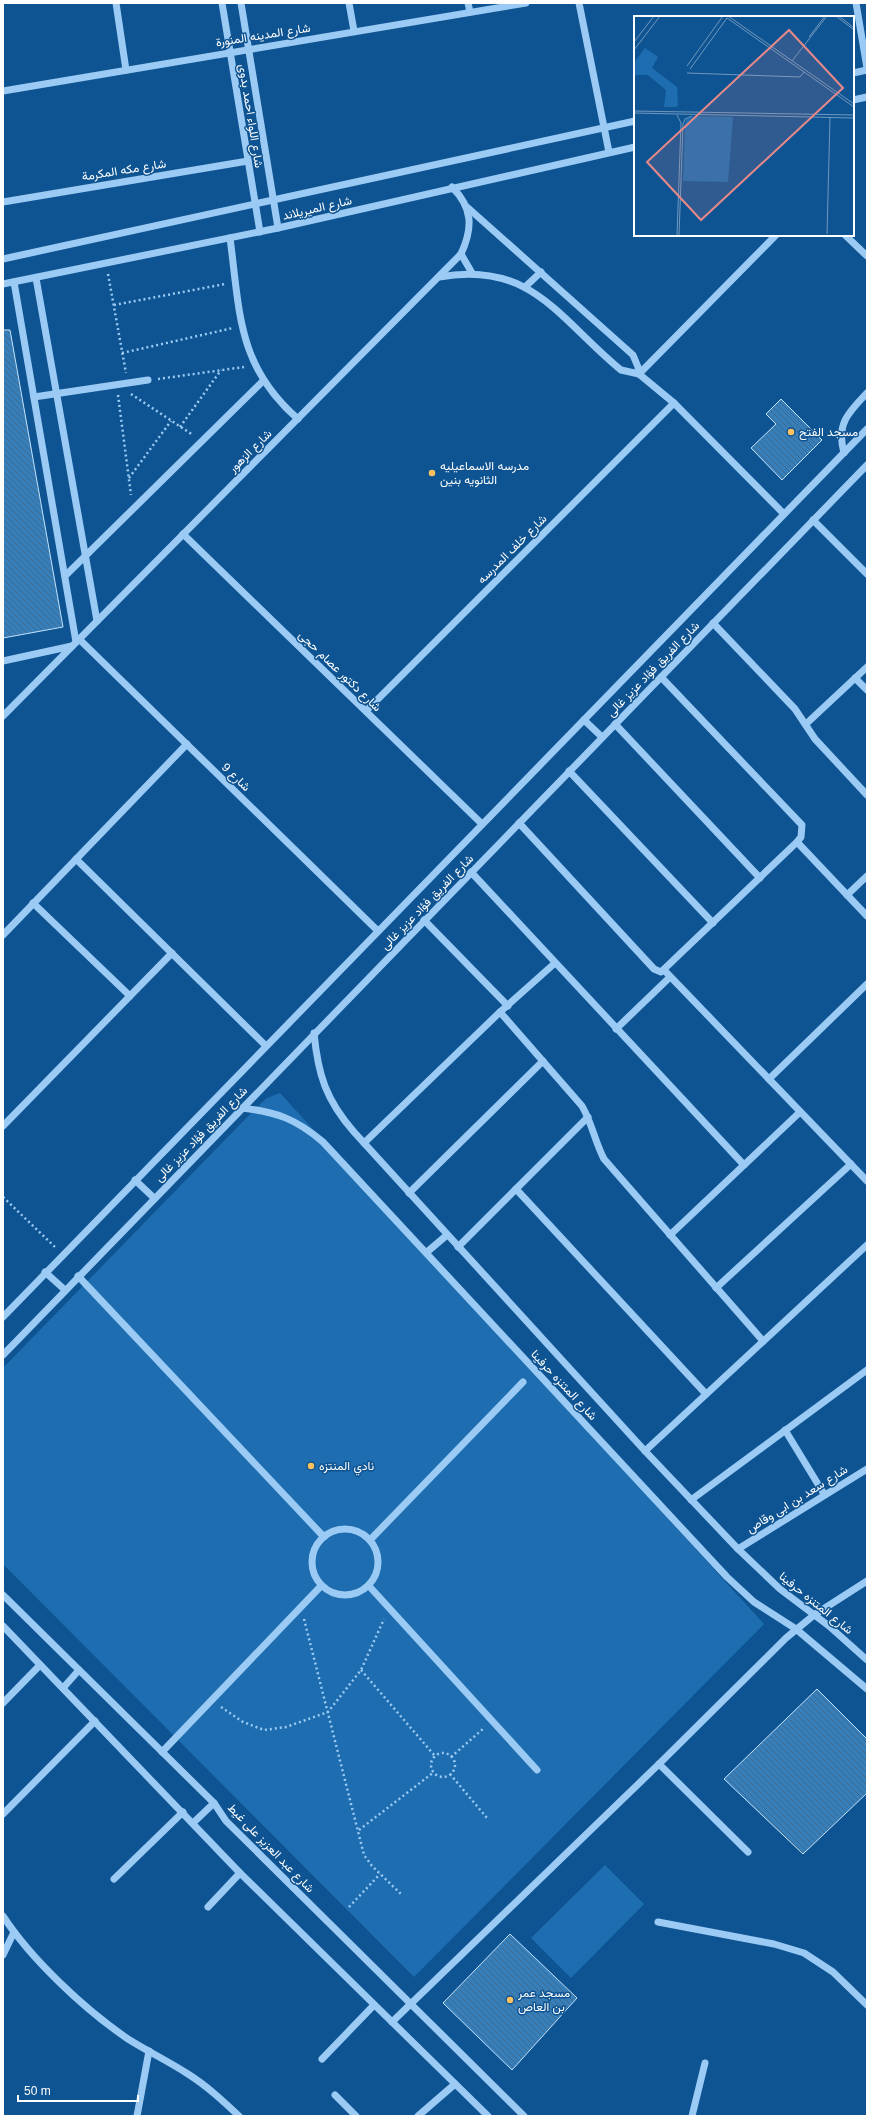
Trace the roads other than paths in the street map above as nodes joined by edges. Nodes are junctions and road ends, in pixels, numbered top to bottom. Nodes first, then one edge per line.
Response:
1 (116, 3) edge
2 (222, 3) edge
3 (241, 3) edge
4 (349, 3) edge
5 (468, 3) edge
6 (526, 3) edge
7 (579, 3) edge
8 (856, 3) edge
9 (470, 12) junction
10 (354, 31) junction
11 (248, 48) junction
12 (230, 52) junction
13 (867, 69) edge
14 (126, 70) junction
15 (854, 73) edge
16 (3, 91) edge
17 (867, 97) edge
18 (854, 100) edge
19 (634, 121) edge
20 (604, 127) junction
21 (634, 147) edge
22 (609, 152) junction
23 (248, 161) junction
24 (452, 187) junction
25 (273, 200) junction
26 (3, 202) edge
27 (255, 204) junction
28 (466, 207) junction
29 (278, 228) junction
30 (260, 232) junction
31 (775, 236) edge
32 (846, 236) edge
33 (230, 238) junction
34 (461, 254) junction
35 (867, 256) edge
36 (3, 259) edge
37 (541, 272) junction
38 (472, 273) junction
39 (439, 277) junction
40 (36, 278) junction
41 (14, 282) junction
42 (3, 284) edge
43 (525, 287) junction
44 (639, 374) junction
45 (148, 380) road end
46 (263, 381) junction
47 (867, 393) edge
48 (57, 394) junction
49 (34, 397) junction
50 (674, 403) junction
51 (298, 419) junction
52 (867, 429) edge
53 (864, 437) edge
54 (844, 453) junction
55 (867, 465) edge
56 (784, 514) junction
57 (813, 520) junction
58 (183, 534) junction
59 (84, 556) junction
60 (867, 574) edge
61 (65, 576) junction
62 (97, 621) junction
63 (713, 623) junction
64 (76, 643) junction
65 (3, 662) edge
66 (867, 667) edge
67 (661, 676) junction
68 (855, 678) junction
69 (867, 690) edge
70 (366, 711) junction
71 (3, 716) edge
72 (584, 720) junction
73 (615, 724) junction
74 (806, 724) junction
75 (602, 737) junction
76 (187, 744) junction
77 (569, 771) junction
78 (867, 794) edge
79 (519, 823) junction
80 (482, 824) junction
81 (797, 842) junction
82 (76, 859) junction
83 (471, 872) junction
84 (867, 876) edge
85 (760, 878) junction
86 (847, 895) junction
87 (33, 904) junction
88 (867, 916) edge
89 (424, 920) junction
90 (713, 923) junction
91 (378, 931) junction
92 (3, 934) edge
93 (172, 953) junction
94 (555, 963) junction
95 (664, 970) junction
96 (670, 977) junction
97 (867, 984) edge
98 (130, 996) junction
99 (508, 1006) junction
100 (500, 1012) junction
101 (616, 1028) junction
102 (314, 1033) junction
103 (266, 1046) junction
104 (543, 1061) junction
105 (769, 1079) junction
106 (242, 1108) junction
107 (800, 1112) junction
108 (588, 1117) junction
109 (3, 1126) edge
110 (364, 1143) junction
111 (851, 1164) junction
112 (744, 1165) junction
113 (135, 1180) junction
114 (867, 1181) edge
115 (516, 1188) junction
116 (409, 1193) junction
117 (154, 1198) junction
118 (447, 1234) junction
119 (670, 1235) junction
120 (867, 1245) edge
121 (458, 1247) junction
122 (427, 1252) junction
123 (45, 1272) junction
124 (78, 1276) junction
125 (716, 1288) junction
126 (65, 1290) junction
127 (3, 1317) edge
128 (763, 1341) junction
129 (3, 1354) edge
130 (867, 1370) edge
131 (523, 1382) dead end
132 (706, 1394) junction
133 (785, 1430) junction
134 (645, 1451) junction
135 (867, 1469) edge
136 (824, 1494) junction
137 (691, 1500) junction
138 (324, 1537) junction
139 (370, 1540) junction
140 (738, 1549) junction
141 (867, 1581) edge
142 (321, 1586) junction
143 (369, 1586) junction
144 (3, 1595) edge
145 (814, 1615) junction
146 (3, 1626) edge
147 (796, 1629) junction
148 (867, 1660) edge
149 (40, 1664) junction
150 (79, 1670) junction
151 (63, 1688) junction
152 (867, 1690) edge
153 (3, 1703) edge
154 (95, 1721) junction
155 (162, 1752) junction
156 (659, 1764) junction
157 (537, 1770) dead end
158 (214, 1803) junction
159 (183, 1812) junction
160 (3, 1814) edge
161 (193, 1823) junction
162 (748, 1852) dead end
163 (240, 1873) junction
164 (114, 1879) dead end
165 (208, 1907) dead end
166 (3, 1916) edge
167 (658, 1922) dead end
168 (14, 1932) junction
169 (3, 1955) edge
170 (410, 2003) junction
171 (374, 2005) junction
172 (867, 2005) edge
173 (392, 2022) junction
174 (149, 2052) junction
175 (322, 2059) dead end
176 (705, 2063) dead end
177 (455, 2084) junction
178 (335, 2095) dead end
179 (137, 2116) edge
180 (239, 2116) edge
181 (356, 2116) edge
182 (418, 2116) edge
183 (488, 2116) edge
184 (524, 2116) edge
185 (692, 2116) edge

1 - 14 street
2 - 12 street, شارع اللواء احمد بدوى
3 - 11 street, شارع اللواء احمد بدوى
4 - 10 street
5 - 9 street
6 - 9 street, شارع المدينه المنورة
7 - 20 street
8 - 13 street
9 - 10 street, شارع المدينه المنورة
10 - 11 street, شارع المدينه المنورة
11 - 12 street, شارع المدينه المنورة
11 - 25 street, شارع اللواء احمد بدوى
12 - 14 street, شارع المدينه المنورة
12 - 23 street, شارع اللواء احمد بدوى
13 - 15 street
14 - 16 street, شارع المدينه المنورة
17 - 18 street
19 - 20 street, شارع الميريلاند
20 - 22 street
20 - 25 street, شارع الميريلاند
21 - 22 street, شارع الميريلاند
22 - 24 street, شارع الميريلاند
23 - 26 street, شارع مكه المكرمة
23 - 27 street, شارع اللواء احمد بدوى
24 - 28 street, شارع الزهور
24 - 29 street, شارع الميريلاند
25 - 27 street, شارع الميريلاند
25 - 29 street, شارع اللواء احمد بدوى
27 - 30 street, شارع اللواء احمد بدوى
27 - 36 street, شارع الميريلاند
28 - 34 street, شارع الزهور
28 - 37 street
29 - 30 street, شارع الميريلاند
30 - 33 street, شارع الميريلاند
31 - 44 street
32 - 35 street
33 - 40 street, شارع الميريلاند
33 - 46 street
34 - 38 street
34 - 39 street, شارع الزهور
37 - 43 street
37 - 44 street
38 - 39 street
38 - 43 street
39 - 51 street, شارع الزهور
40 - 41 street, شارع الميريلاند
40 - 48 street
41 - 42 street, شارع الميريلاند
41 - 49 street
43 - 44 street
44 - 50 street
45 - 48 street
46 - 51 street
46 - 59 street
47 - 54 street
48 - 49 street
48 - 59 street
49 - 61 street
50 - 56 street
50 - 70 street, شارع خلف المدرسه
51 - 58 street, شارع الزهور
52 - 53 street, شارع الفريق فؤاد عزيز غالى
53 - 54 street, شارع الفريق فؤاد عزيز غالى
54 - 56 street, شارع الفريق فؤاد عزيز غالى
55 - 57 street, شارع الفريق فؤاد عزيز غالى
56 - 72 street, شارع الفريق فؤاد عزيز غالى
57 - 60 street
57 - 63 street, شارع الفريق فؤاد عزيز غالى
58 - 62 street, شارع الزهور
58 - 70 street, شارع دكتور عصام حجى
59 - 61 street
59 - 62 street
61 - 64 street
62 - 64 street, شارع الزهور
63 - 67 street, شارع الفريق فؤاد عزيز غالى
63 - 74 street
64 - 65 street
64 - 71 street, شارع الزهور
64 - 76 street, شارع 9
66 - 68 street
67 - 73 street, شارع الفريق فؤاد عزيز غالى
67 - 81 street
68 - 69 street
68 - 74 street
70 - 80 street, شارع دكتور عصام حجى
72 - 75 street
72 - 80 street, شارع الفريق فؤاد عزيز غالى
73 - 75 street, شارع الفريق فؤاد عزيز غالى
73 - 85 street
74 - 78 street
75 - 77 street, شارع الفريق فؤاد عزيز غالى
76 - 82 street
76 - 91 street, شارع 9
77 - 79 street, شارع الفريق فؤاد عزيز غالى
77 - 90 street
79 - 83 street, شارع الفريق فؤاد عزيز غالى
79 - 95 street
80 - 91 street, شارع الفريق فؤاد عزيز غالى
81 - 85 street
81 - 86 street
82 - 87 street
82 - 93 street
83 - 89 street, شارع الفريق فؤاد عزيز غالى
83 - 94 street
84 - 86 street
85 - 90 street
86 - 88 street
87 - 92 street
87 - 98 street
89 - 99 street
89 - 102 street, شارع الفريق فؤاد عزيز غالى
90 - 95 street
91 - 103 street, شارع الفريق فؤاد عزيز غالى
93 - 98 street
93 - 103 street
94 - 99 street
94 - 101 street
95 - 96 street
96 - 101 street
96 - 105 street
97 - 105 street
98 - 109 street
99 - 100 street
100 - 104 street
100 - 110 street
101 - 112 street
102 - 106 street, شارع الفريق فؤاد عزيز غالى
102 - 110 street, شارع المتنزه حرفينا
103 - 113 street, شارع الفريق فؤاد عزيز غالى
104 - 108 street
104 - 116 street
105 - 107 street
106 - 117 street, شارع الفريق فؤاد عزيز غالى
106 - 122 street, شارع المتنزه حرفينا
107 - 111 street
107 - 112 street
108 - 115 street
108 - 119 street
110 - 116 street, شارع المتنزه حرفينا
111 - 114 street
111 - 125 street
112 - 119 street
113 - 117 street
113 - 123 street, شارع الفريق فؤاد عزيز غالى
115 - 121 street
115 - 132 street
116 - 118 street, شارع المتنزه حرفينا
117 - 124 street, شارع الفريق فؤاد عزيز غالى
118 - 121 street, شارع المتنزه حرفينا
118 - 122 street
119 - 125 street
120 - 128 street
121 - 134 street, شارع المتنزه حرفينا
122 - 147 street, شارع المتنزه حرفينا
123 - 126 street
123 - 127 street, شارع الفريق فؤاد عزيز غالى
124 - 126 street, شارع الفريق فؤاد عزيز غالى
124 - 138 street
125 - 128 street
126 - 129 street, شارع الفريق فؤاد عزيز غالى
128 - 132 street
130 - 133 street
131 - 139 street
132 - 134 street
133 - 136 street
133 - 137 street
134 - 137 street, شارع المتنزه حرفينا
135 - 136 street, شارع سعد بن ابى وقاص
136 - 140 street, شارع سعد بن ابى وقاص
137 - 140 street, شارع المتنزه حرفينا
138 - 139 street
138 - 142 street
139 - 143 street
140 - 145 street, شارع المتنزه حرفينا
141 - 145 street
142 - 143 street
142 - 155 street
143 - 157 street
144 - 150 street, شارع عبد العزيز على غيط
145 - 147 street
145 - 148 street, شارع المتنزه حرفينا
146 - 149 street
147 - 152 street, شارع المتنزه حرفينا
147 - 156 street
149 - 151 street
149 - 153 street
150 - 151 street
150 - 155 street, شارع عبد العزيز على غيط
151 - 154 street
154 - 159 street
154 - 160 street
155 - 158 street, شارع عبد العزيز على غيط
156 - 162 street
156 - 170 street
158 - 161 street
158 - 170 street, شارع عبد العزيز على غيط
159 - 161 street
159 - 164 street
161 - 163 street
163 - 165 street
163 - 171 street
166 - 168 street
167 - 172 street
168 - 169 street
168 - 174 street
170 - 173 street
170 - 184 street, شارع عبد العزيز على غيط
171 - 173 street
171 - 175 street
173 - 177 street
174 - 179 street
174 - 180 street
176 - 185 street
177 - 182 street
177 - 183 street
178 - 181 street

